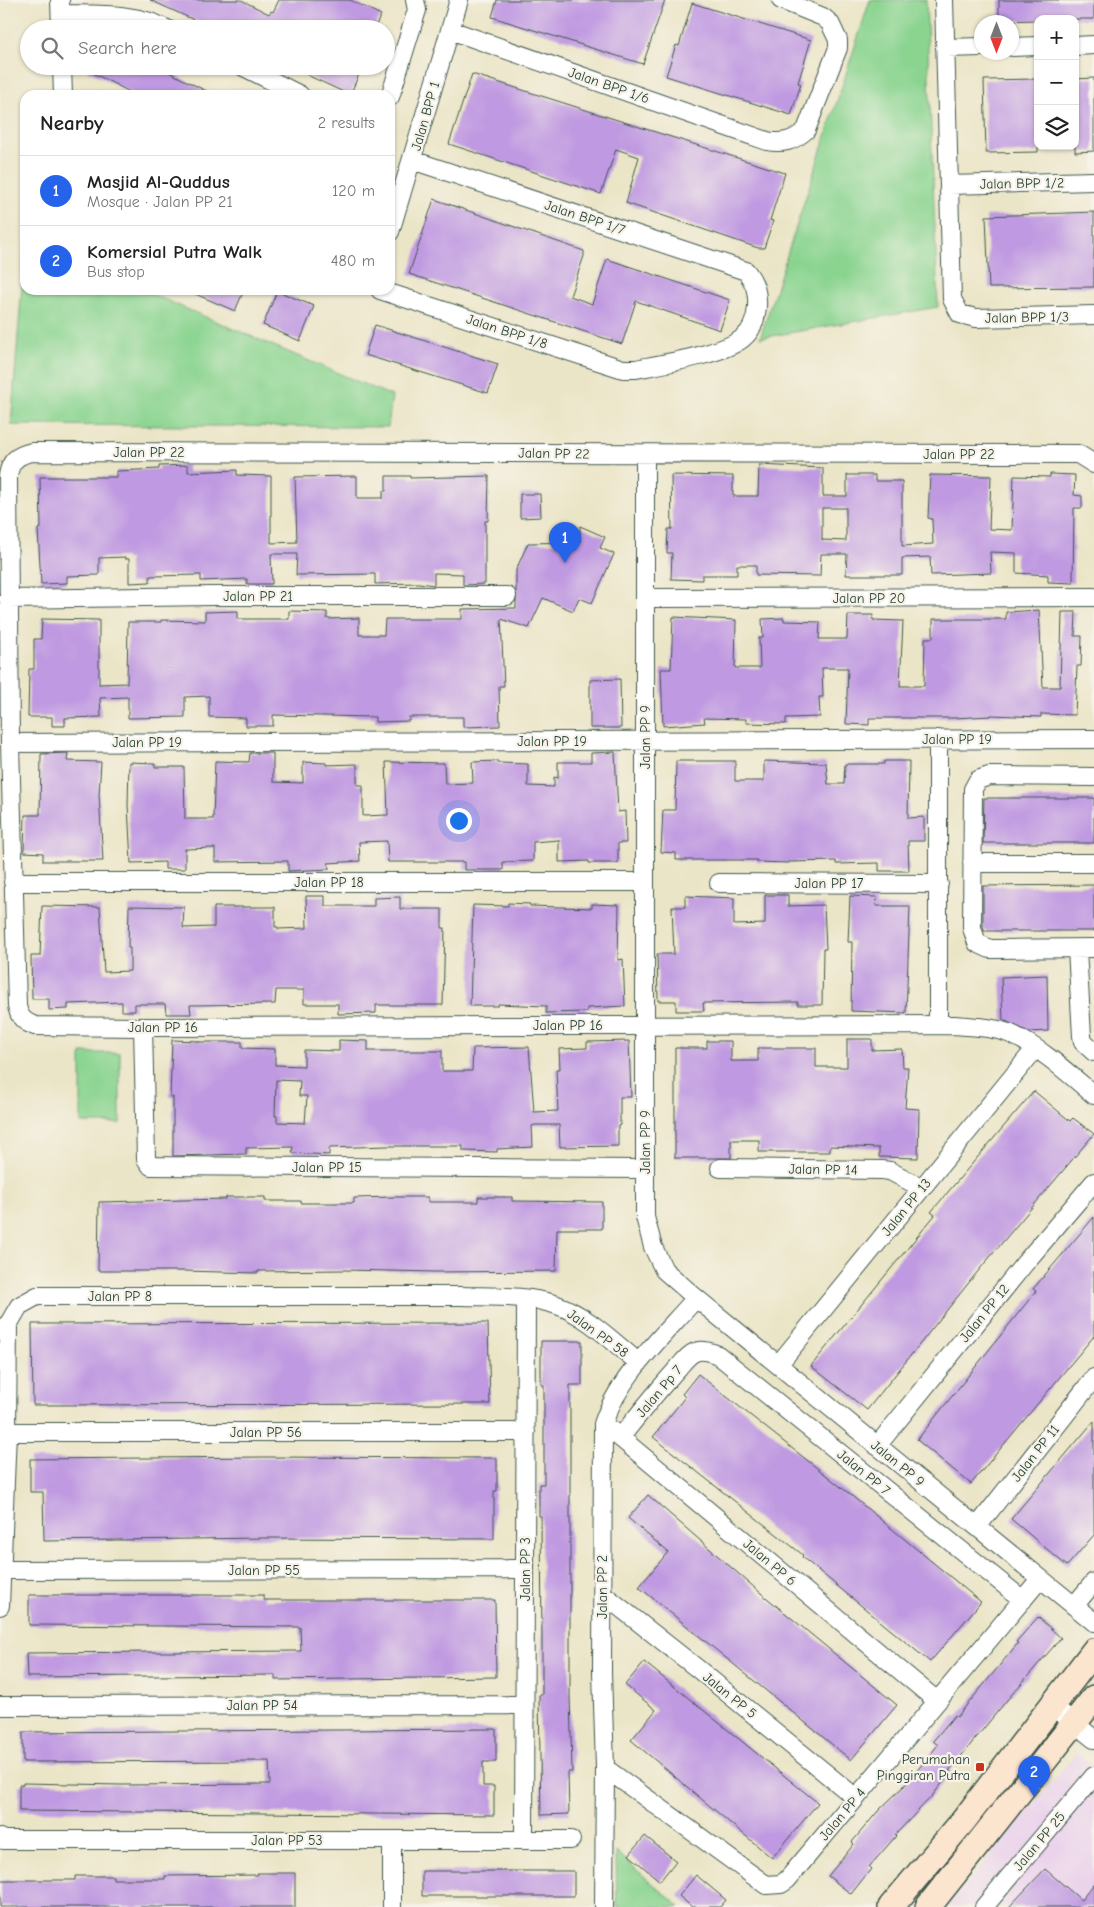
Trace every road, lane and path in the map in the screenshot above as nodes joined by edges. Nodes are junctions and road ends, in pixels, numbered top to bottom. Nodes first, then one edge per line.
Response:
1 (415, 0) edge
2 (459, 0) edge
3 (782, 0) edge
4 (944, 0) edge
5 (61, 14) edge
6 (146, 20) edge
7 (450, 30) junction
8 (1094, 45) edge
9 (1034, 46) edge
10 (1079, 46) edge
11 (974, 47) edge
12 (1019, 47) edge
13 (946, 48) junction
14 (62, 75) edge
15 (260, 75) edge
16 (63, 90) edge
17 (290, 90) edge
18 (392, 90) edge
19 (412, 160) junction
20 (1094, 182) edge
21 (949, 185) junction
22 (395, 216) edge
23 (395, 295) edge
24 (1094, 315) edge
25 (636, 369) joint
26 (645, 454) junction
27 (1094, 464) edge
28 (507, 596) dead end
29 (1094, 597) edge
30 (645, 598) junction
31 (8, 599) junction
32 (1094, 738) edge
33 (938, 739) junction
34 (645, 741) junction
35 (10, 743) junction
36 (1094, 777) edge
37 (972, 863) junction
38 (1094, 863) edge
39 (13, 882) junction
40 (645, 882) junction
41 (719, 883) dead end
42 (939, 884) junction
43 (1086, 948) edge
44 (938, 1024) junction
45 (645, 1025) junction
46 (143, 1027) junction
47 (1035, 1049) junction
48 (1094, 1052) edge
49 (1094, 1095) edge
50 (720, 1168) dead end
51 (645, 1170) junction
52 (1094, 1182) edge
53 (922, 1188) junction
54 (696, 1298) junction
55 (526, 1299) junction
56 (702, 1350) joint
57 (640, 1363) junction
58 (778, 1365) junction
59 (1094, 1378) edge
60 (603, 1424) junction
61 (7, 1432) junction
62 (526, 1432) junction
63 (620, 1438) junction
64 (877, 1446) junction
65 (977, 1527) junction
66 (2, 1570) junction
67 (525, 1570) junction
68 (1040, 1579) junction
69 (1094, 1582) edge
70 (603, 1594) junction
71 (1023, 1600) junction
72 (0, 1606) edge
73 (1074, 1606) junction
74 (1094, 1622) edge
75 (1094, 1651) edge
76 (1094, 1698) edge
77 (937, 1701) junction
78 (524, 1704) junction
79 (0, 1706) edge
80 (1053, 1706) junction
81 (1074, 1723) junction
82 (1094, 1739) edge
83 (605, 1768) junction
84 (1094, 1776) edge
85 (856, 1798) junction
86 (2, 1839) edge
87 (524, 1840) junction
88 (571, 1840) dead end
89 (392, 1841) junction
90 (392, 1907) edge
91 (604, 1907) edge
92 (891, 1907) edge
93 (928, 1907) edge
94 (984, 1907) edge

1 - 18 street
2 - 7 street, Jalan BPP 1
3 - 7 street, Jalan BPP 1/6
4 - 13 street
5 - 6 street
7 - 19 street, Jalan BPP 1
8 - 10 street
9 - 12 street
11 - 13 street
13 - 21 street
14 - 16 street
15 - 17 street
19 - 22 street, Jalan BPP 1
19 - 25 street, Jalan BPP 1/7
20 - 21 street, Jalan BPP 1/2
21 - 24 street, Jalan BPP 1/3
23 - 25 street, Jalan BPP 1/8
26 - 27 street, Jalan PP 22
26 - 30 street, Jalan PP 9
26 - 31 street, Jalan PP 22
28 - 31 street, Jalan PP 21
29 - 30 street, Jalan PP 20
30 - 34 street, Jalan PP 9
31 - 35 street
32 - 33 street, Jalan PP 19
33 - 34 street, Jalan PP 19
33 - 42 street
34 - 35 street, Jalan PP 19
34 - 40 street, Jalan PP 9
35 - 39 street
36 - 37 street
37 - 38 street
37 - 43 street
39 - 40 street, Jalan PP 18
39 - 46 street, Jalan PP 16
40 - 45 street, Jalan PP 9
41 - 42 street, Jalan PP 17
42 - 44 street
43 - 48 street
44 - 45 street, Jalan PP 16
44 - 47 street, Jalan PP 16
45 - 46 street, Jalan PP 16
45 - 51 street, Jalan PP 9
46 - 51 street, Jalan PP 15
47 - 49 street, Jalan PP 16
47 - 53 street, Jalan PP 13
50 - 53 street, Jalan PP 14
51 - 54 street, Jalan PP 9
52 - 64 street, Jalan PP 12
53 - 58 street, Jalan PP 13
54 - 57 street, Jalan PP 2
54 - 58 street, Jalan PP 9
55 - 57 street, Jalan PP 58
55 - 61 street, Jalan PP 8
55 - 62 street, Jalan PP 3
56 - 63 street, Jalan Pp 7
56 - 71 street, Jalan PP 7
57 - 60 street, Jalan PP 2
58 - 64 street, Jalan PP 9
59 - 65 street, Jalan PP 11
60 - 63 street, Jalan PP 6
60 - 70 street, Jalan PP 2
61 - 62 street, Jalan PP 56
61 - 66 street, Jalan PP 8
62 - 67 street, Jalan PP 3
63 - 77 street, Jalan PP 6
64 - 65 street, Jalan PP 9
65 - 68 street, Jalan PP 9
66 - 67 street, Jalan PP 55
66 - 72 street, Jalan PP 8
67 - 78 street, Jalan PP 3
68 - 71 street, Jalan PP 4
68 - 73 street, Jalan PP 9
69 - 73 street
70 - 83 street, Jalan PP 2
70 - 85 street, Jalan PP 5
71 - 77 street, Jalan PP 4
73 - 74 street, Jalan PP 9
75 - 80 street
76 - 81 street
77 - 85 street, Jalan PP 4
78 - 79 street, Jalan PP 54
78 - 87 street, Jalan PP 3
80 - 81 street
80 - 92 street
81 - 82 street
81 - 93 street
83 - 85 street, Jalan PP 4
83 - 91 street, Jalan PP 2
84 - 94 street, Jalan PP 25
86 - 89 street, Jalan PP 53
87 - 88 street, Jalan PP 53
87 - 89 street, Jalan PP 53
89 - 90 street

